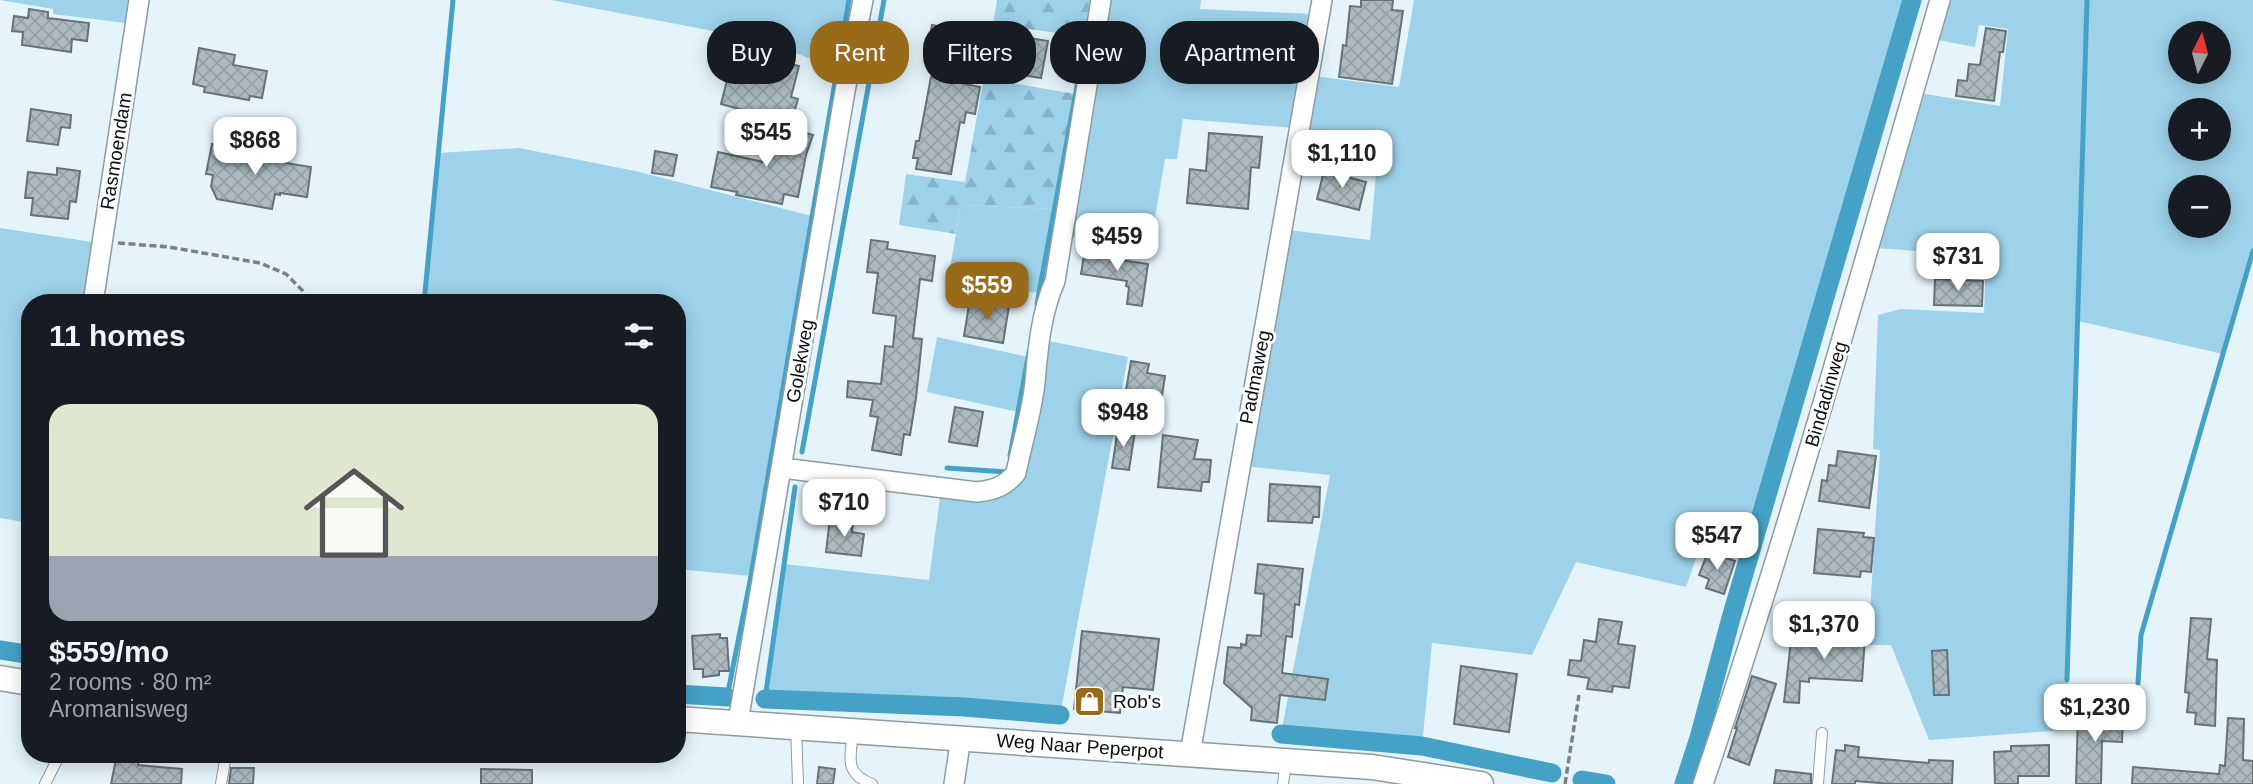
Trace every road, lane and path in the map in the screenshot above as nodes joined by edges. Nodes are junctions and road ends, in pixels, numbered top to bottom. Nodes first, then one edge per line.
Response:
1 (139, 0) edge
2 (863, 0) edge
3 (1101, 0) edge
4 (1322, 0) edge
5 (1940, 0) edge
6 (102, 242) junction
7 (304, 292) dead end
8 (94, 294) edge
9 (782, 468) junction
10 (0, 678) edge
11 (21, 682) edge
12 (1579, 695) dead end
13 (686, 719) edge
14 (738, 722) junction
15 (796, 726) junction
16 (853, 730) junction
17 (1822, 733) dead end
18 (961, 737) junction
19 (1190, 754) junction
20 (56, 763) edge
21 (225, 763) edge
22 (1285, 772) edge
23 (45, 784) edge
24 (220, 784) edge
25 (798, 784) edge
26 (872, 784) edge
27 (954, 784) edge
28 (1481, 784) edge
29 (1565, 784) edge
30 (1703, 784) edge
31 (1818, 784) edge

1 - 6 street, Rasmoendam
2 - 9 street, Golekweg
3 - 9 street
4 - 19 street, Padmaweg
5 - 30 street, Bindadinweg
6 - 7 path
6 - 8 street, Rasmoendam
9 - 14 street, Golekweg
10 - 11 street
12 - 29 path
13 - 14 street, Weg Naar Peperpot
14 - 15 street, Weg Naar Peperpot
15 - 16 street, Weg Naar Peperpot
15 - 25 lane
16 - 18 street, Weg Naar Peperpot
16 - 26 lane
17 - 31 lane
18 - 19 street, Weg Naar Peperpot
18 - 27 street
19 - 22 street, Weg Naar Peperpot
20 - 23 lane
21 - 24 lane
22 - 28 street, Weg Naar Peperpot

